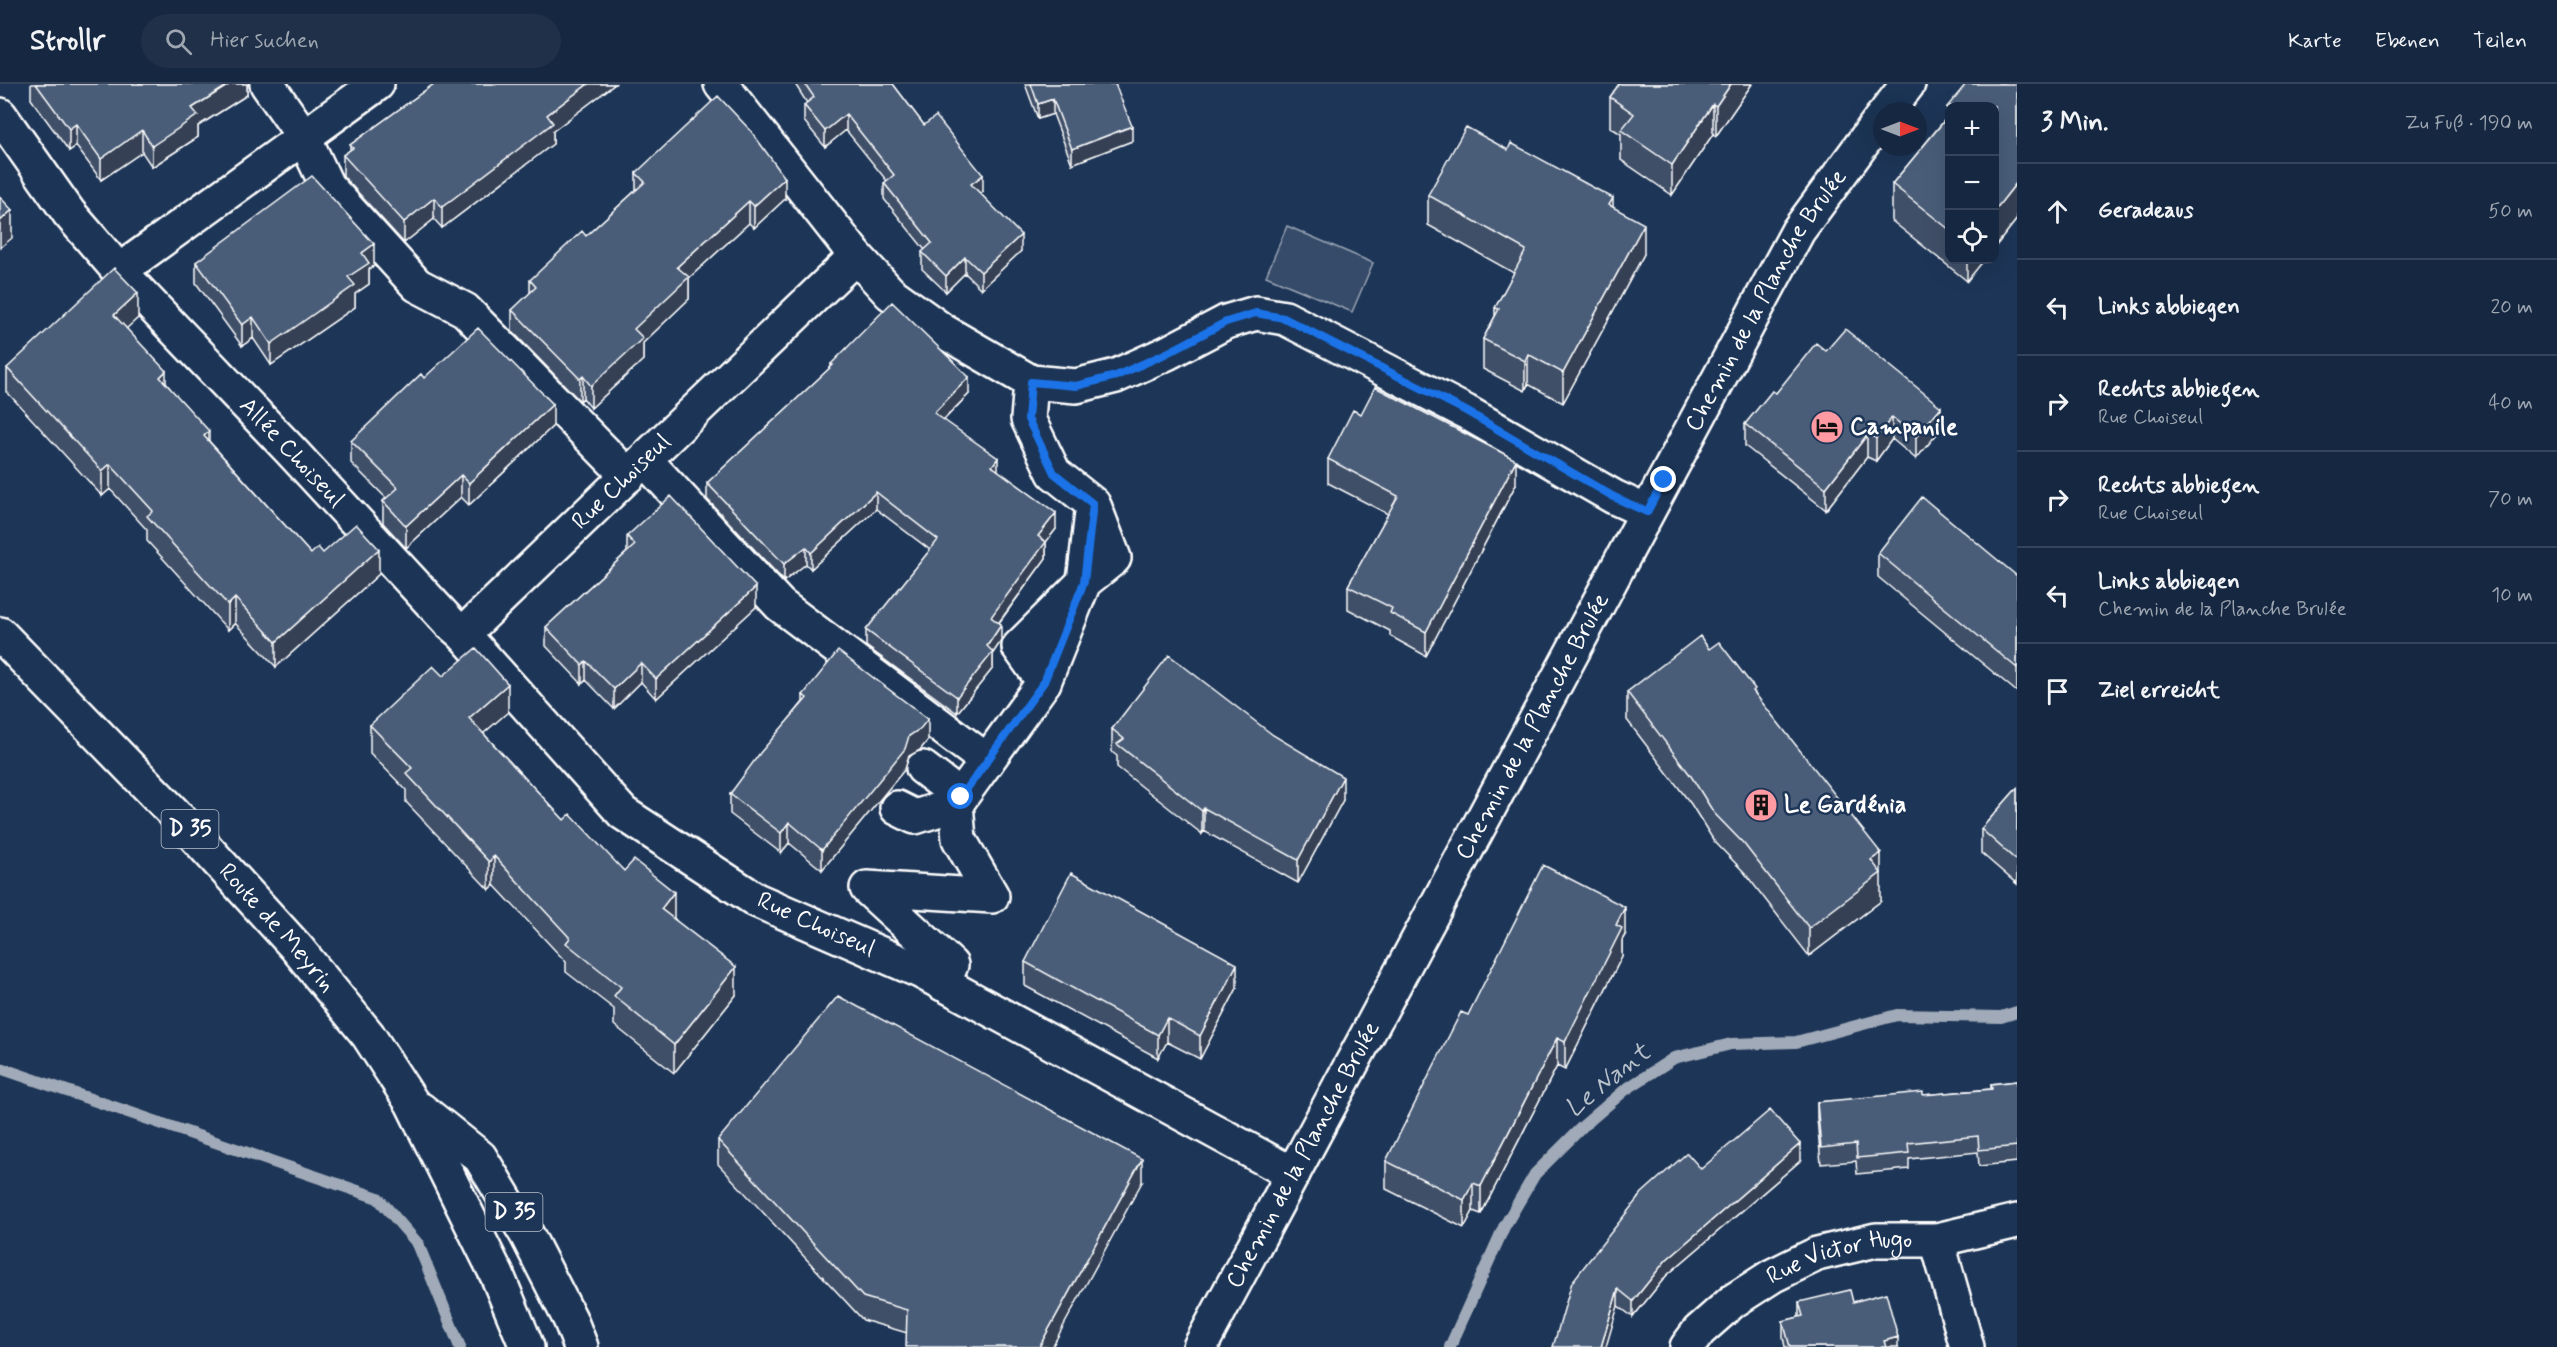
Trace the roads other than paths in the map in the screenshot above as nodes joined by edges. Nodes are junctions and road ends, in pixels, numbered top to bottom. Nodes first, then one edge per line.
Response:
1 (267, 84) edge
2 (377, 84) edge
3 (721, 84) edge
4 (1908, 84) edge
5 (1894, 102) edge
6 (0, 115) edge
7 (1873, 129) edge
8 (304, 137) junction
9 (856, 256) junction
10 (119, 271) junction
11 (1031, 382) junction
12 (636, 468) junction
13 (1647, 512) junction
14 (1067, 553) dead end
15 (1084, 582) junction
16 (0, 634) edge
17 (463, 634) junction
18 (987, 761) junction
19 (923, 768) dead end
20 (958, 801) junction
21 (959, 839) junction
22 (943, 984) junction
23 (412, 1103) junction
24 (1293, 1174) junction
25 (2017, 1221) edge
26 (1938, 1240) junction
27 (526, 1347) edge
28 (581, 1347) edge
29 (1200, 1347) edge
30 (1687, 1347) edge
31 (1967, 1347) edge

1 - 8 street
2 - 8 street
3 - 9 street
4 - 5 street
6 - 10 street, Allée Choiseul
7 - 13 street, Chemin de la Planche Brulée
8 - 10 street
8 - 12 street
9 - 11 street
9 - 12 street, Rue Choiseul
10 - 17 street, Allée Choiseul
11 - 13 street
11 - 15 street
12 - 17 street, Rue Choiseul
12 - 18 street
13 - 24 street, Chemin de la Planche Brulée
14 - 15 street
15 - 18 street
16 - 23 street, Route de Meyrin / D 35
17 - 22 street, Rue Choiseul
18 - 20 street
19 - 20 street
20 - 21 street
20 - 21 street
21 - 22 street
22 - 24 street, Rue Choiseul
23 - 27 street, Route de Meyrin / D 35
23 - 28 street, Route de Meyrin / D 35
24 - 29 street, Chemin de la Planche Brulée
25 - 26 street, Rue Victor Hugo
26 - 30 street, Rue Victor Hugo
26 - 31 street

